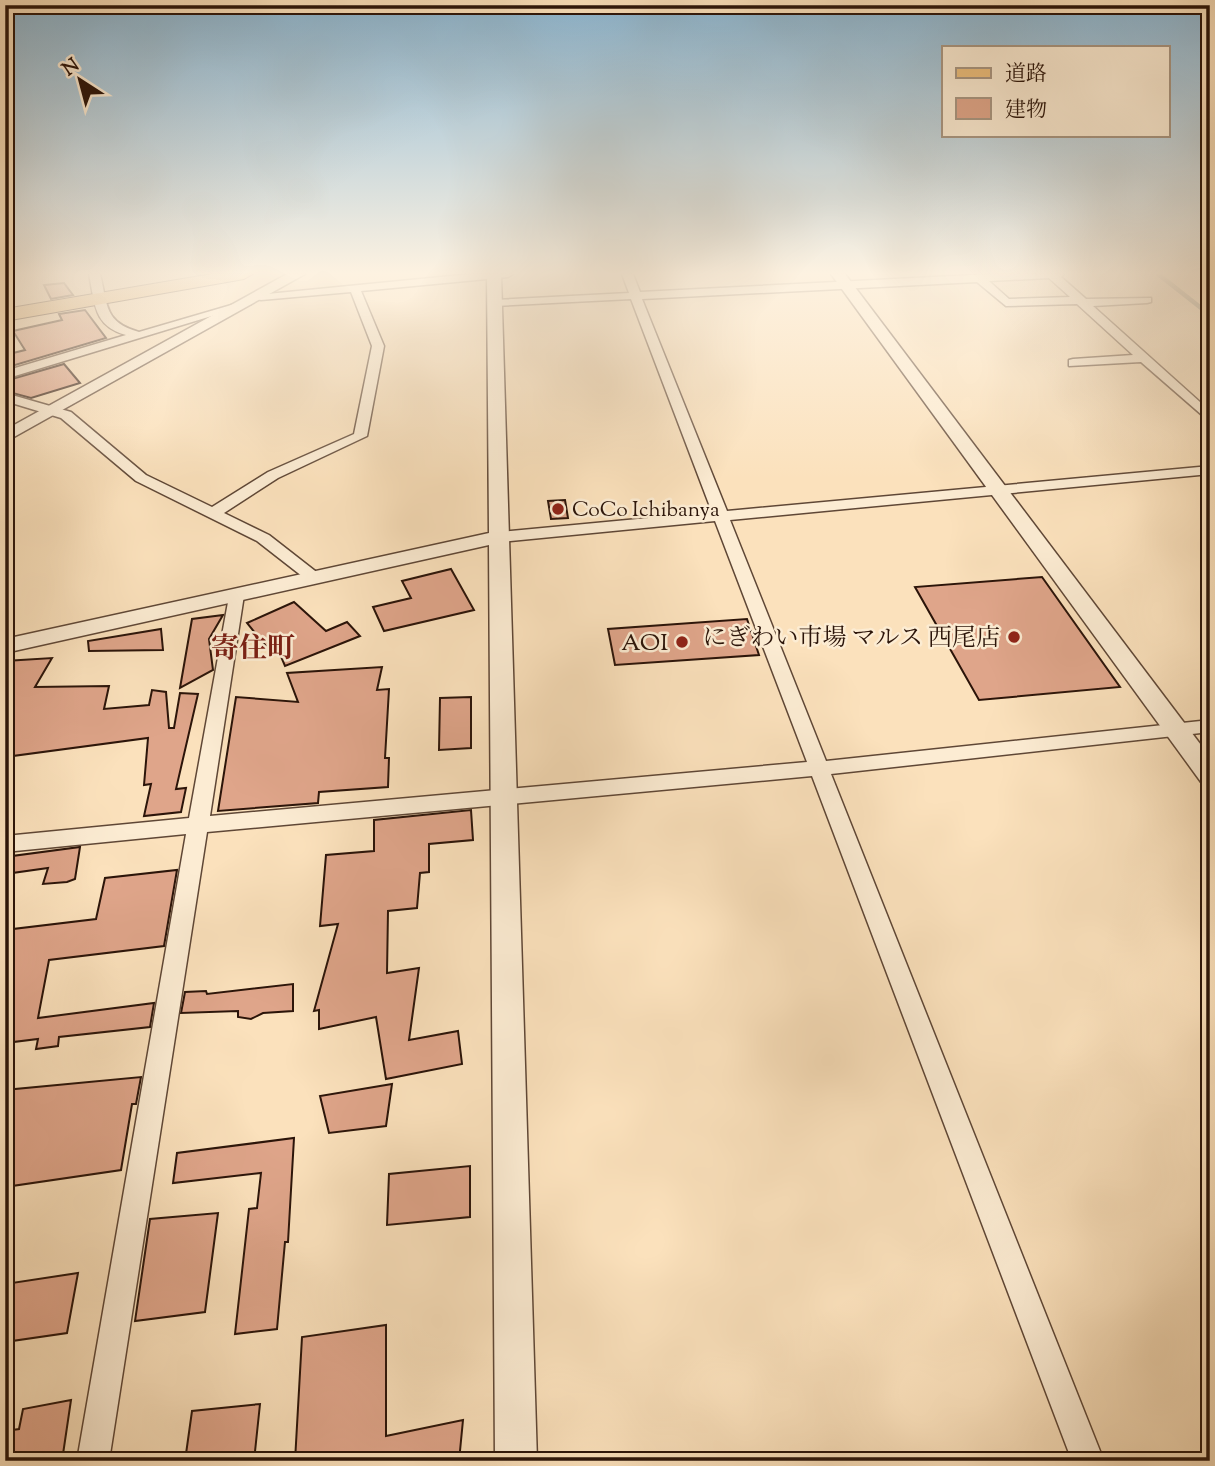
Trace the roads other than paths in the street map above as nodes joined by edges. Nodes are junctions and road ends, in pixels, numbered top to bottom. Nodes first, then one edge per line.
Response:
1 (113, 342) edge
2 (164, 342) edge
3 (172, 342) edge
4 (376, 342) edge
5 (496, 342) edge
6 (654, 342) edge
7 (888, 342) edge
8 (1126, 342) edge
9 (169, 344) junction
10 (1143, 358) junction
11 (1073, 363) dead end
12 (5, 375) edge
13 (5, 397) edge
14 (52, 410) junction
15 (1210, 418) edge
16 (5, 437) edge
17 (1210, 470) edge
18 (997, 490) junction
19 (213, 513) junction
20 (721, 516) junction
21 (499, 537) junction
22 (313, 577) junction
23 (236, 595) junction
24 (5, 646) edge
25 (1210, 726) edge
26 (1175, 729) junction
27 (820, 768) junction
28 (1210, 776) edge
29 (504, 795) junction
30 (197, 826) junction
31 (5, 844) edge
32 (93, 1461) edge
33 (516, 1461) edge
34 (1088, 1461) edge

1 - 12 street
2 - 9 street
3 - 9 street
4 - 19 street
5 - 21 street
6 - 20 street
7 - 18 street
8 - 10 street
9 - 14 street
10 - 11 street
10 - 15 street
13 - 14 street
14 - 16 street
14 - 19 street
17 - 18 street
18 - 20 street
18 - 26 street
19 - 22 street
20 - 21 street
20 - 27 street
21 - 22 street
21 - 29 street
22 - 23 street
23 - 24 street
23 - 30 street
25 - 26 street
26 - 27 street
26 - 28 street
27 - 29 street
27 - 34 street
29 - 30 street
29 - 33 street
30 - 31 street
30 - 32 street

